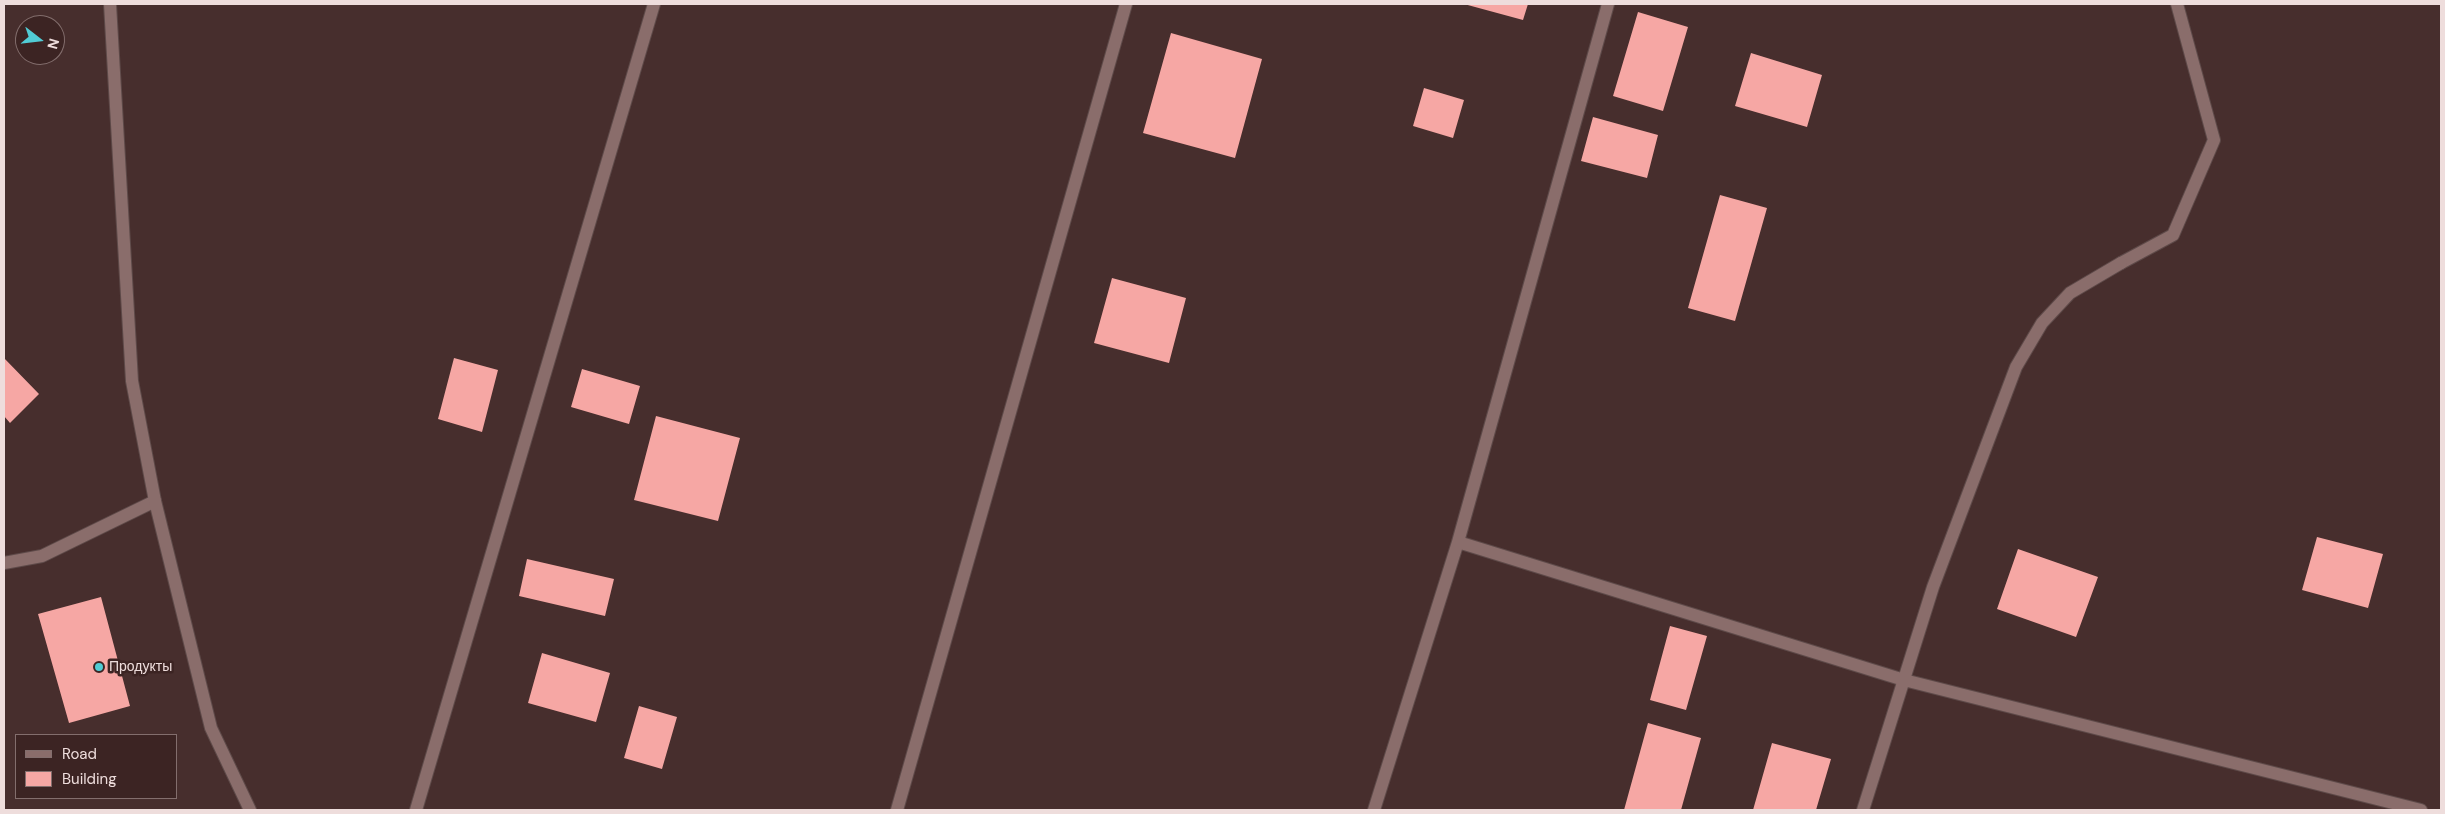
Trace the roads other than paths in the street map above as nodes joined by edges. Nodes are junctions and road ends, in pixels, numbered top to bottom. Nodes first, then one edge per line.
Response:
1 (110, 4) edge
2 (654, 4) edge
3 (1126, 4) edge
4 (1608, 4) edge
5 (2177, 4) edge
6 (155, 501) junction
7 (1458, 542) junction
8 (4, 563) edge
9 (1904, 680) junction
10 (250, 810) edge
11 (416, 810) edge
12 (897, 810) edge
13 (1374, 810) edge
14 (1863, 810) edge
15 (2421, 810) edge

1 - 6 street
2 - 11 street
3 - 12 street
4 - 7 street
5 - 9 street
6 - 8 street
6 - 10 street
7 - 9 street
7 - 13 street
9 - 14 street
9 - 15 street

